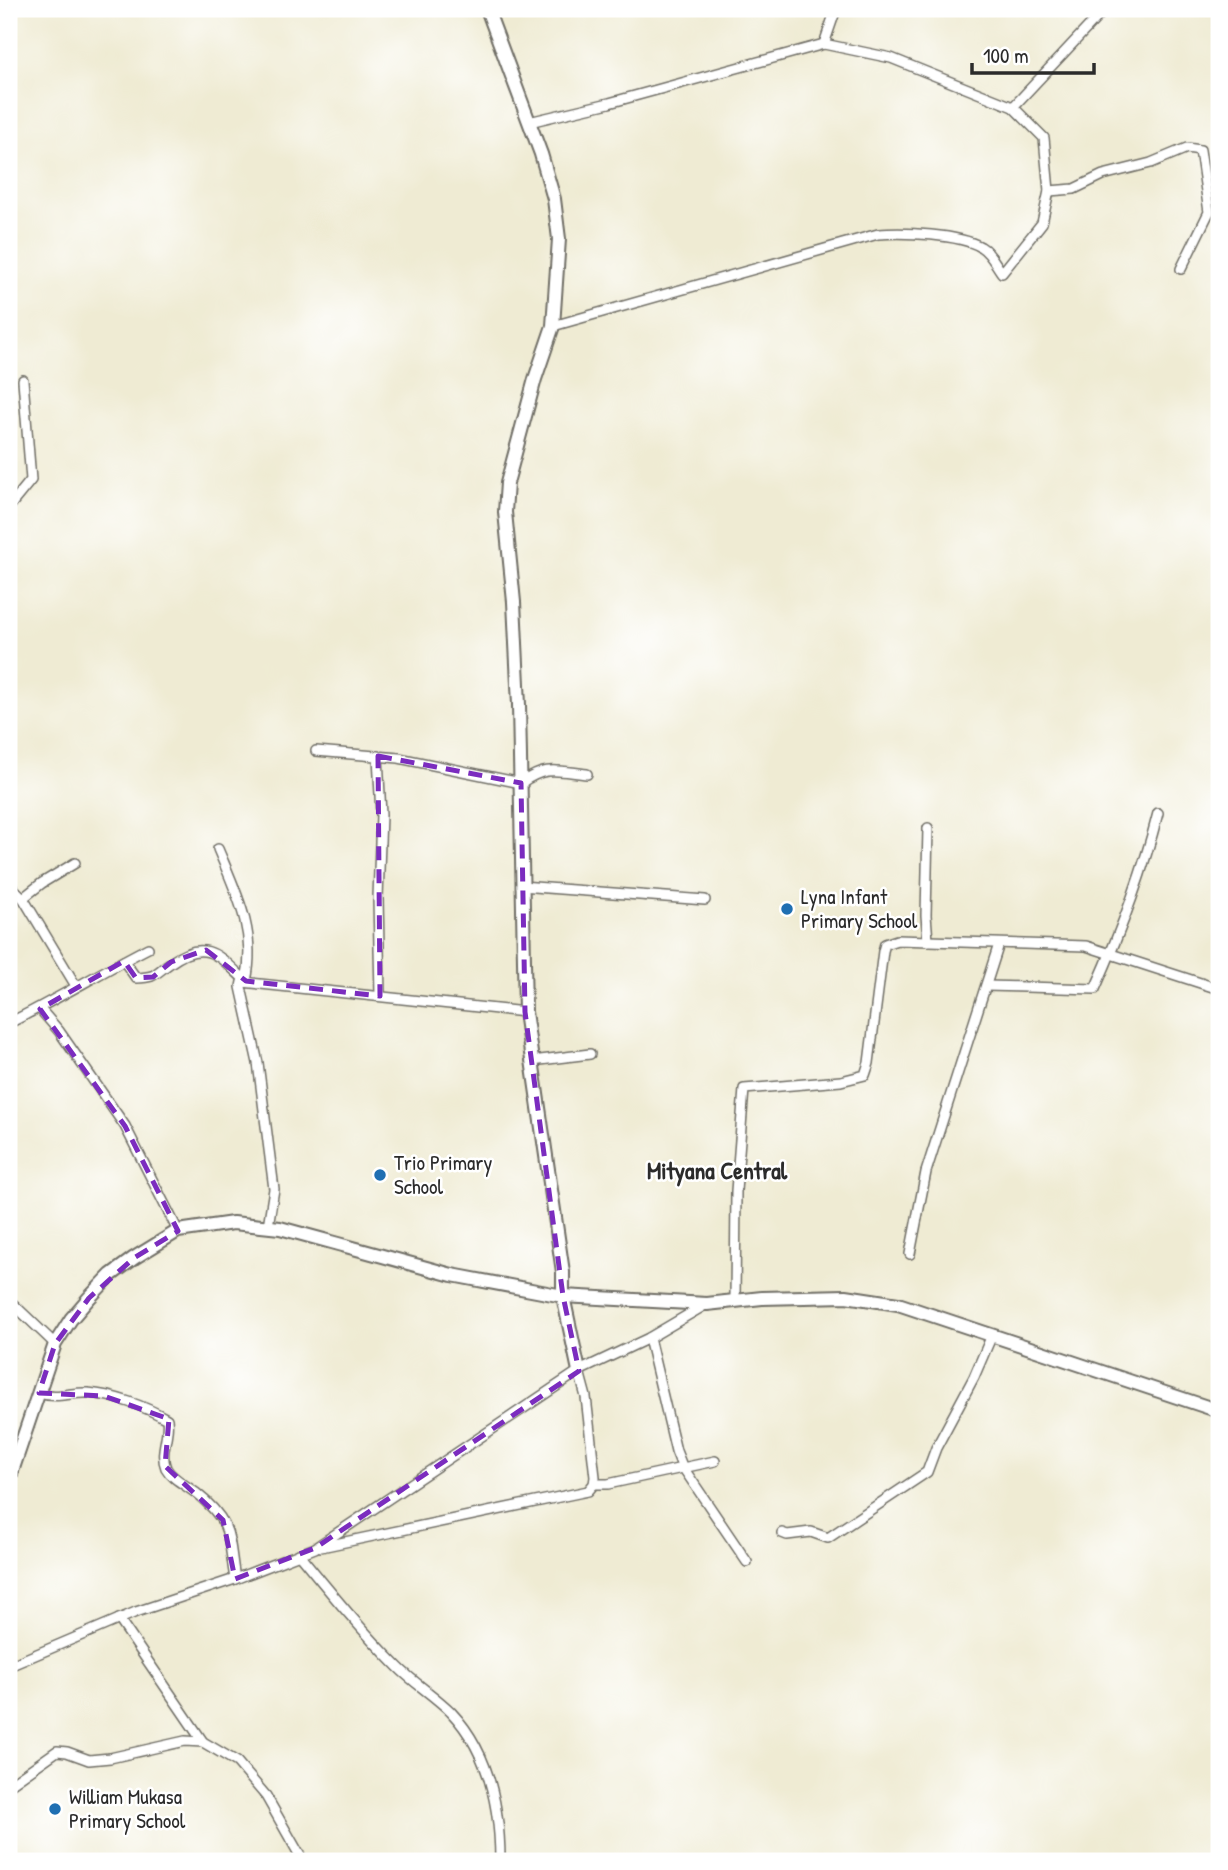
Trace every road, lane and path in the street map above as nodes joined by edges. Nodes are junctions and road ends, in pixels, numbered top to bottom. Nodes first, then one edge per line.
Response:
1 (487, 9) edge
2 (836, 9) edge
3 (1105, 9) edge
4 (824, 44) junction
5 (1013, 107) junction
6 (529, 122) junction
7 (1049, 191) junction
8 (1181, 269) dead end
9 (553, 326) junction
10 (23, 380) dead end
11 (9, 506) edge
12 (316, 751) dead end
13 (378, 756) junction
14 (587, 774) dead end
15 (521, 783) junction
16 (1158, 813) dead end
17 (928, 828) dead end
18 (218, 849) dead end
19 (75, 863) dead end
20 (9, 884) edge
21 (521, 886) junction
22 (23, 898) junction
23 (705, 901) dead end
24 (928, 941) junction
25 (999, 944) junction
26 (148, 948) dead end
27 (1110, 954) junction
28 (124, 961) junction
29 (246, 981) junction
30 (76, 986) junction
31 (986, 986) junction
32 (1219, 989) edge
33 (380, 996) junction
34 (40, 1009) junction
35 (525, 1012) junction
36 (9, 1023) edge
37 (590, 1054) dead end
38 (532, 1061) junction
39 (268, 1226) junction
40 (178, 1231) junction
41 (911, 1254) dead end
42 (563, 1296) junction
43 (9, 1300) edge
44 (735, 1301) junction
45 (707, 1304) junction
46 (992, 1335) junction
47 (649, 1338) junction
48 (55, 1344) junction
49 (579, 1371) junction
50 (39, 1393) junction
51 (1219, 1411) edge
52 (715, 1461) dead end
53 (682, 1466) junction
54 (9, 1480) edge
55 (594, 1484) junction
56 (782, 1533) dead end
57 (315, 1548) junction
58 (299, 1554) junction
59 (747, 1562) dead end
60 (235, 1579) junction
61 (119, 1619) junction
62 (9, 1666) edge
63 (203, 1742) junction
64 (9, 1784) edge
65 (303, 1861) edge
66 (500, 1861) edge

1 - 6 street
2 - 4 street
3 - 5 street
4 - 5 street
4 - 6 street
5 - 7 street
6 - 9 street
7 - 8 street
7 - 9 street
9 - 15 street
10 - 11 street
12 - 13 street
13 - 15 street
13 - 33 street
14 - 15 street
15 - 21 street
16 - 27 street
17 - 24 street
18 - 29 street
19 - 22 street
20 - 22 street
21 - 23 street
21 - 35 street
22 - 30 street
24 - 25 street
24 - 44 street
25 - 27 street
25 - 31 street
26 - 28 street
27 - 31 street
27 - 32 street
28 - 29 street
28 - 30 street
29 - 33 street
29 - 39 street
30 - 34 street
31 - 41 street
33 - 35 street
34 - 36 street
34 - 40 street
35 - 38 street
37 - 38 street
38 - 42 street
39 - 40 street
39 - 42 street
40 - 48 street
42 - 45 street
42 - 49 street
43 - 48 street
44 - 45 street
44 - 46 street
45 - 47 street
46 - 51 street
46 - 56 street
47 - 49 street
47 - 53 street
48 - 50 street
49 - 55 street
49 - 57 street
50 - 54 street
50 - 60 street
52 - 53 street
53 - 55 street
53 - 59 street
55 - 57 street
57 - 58 street
58 - 60 street
58 - 66 street
60 - 61 street
61 - 62 street
61 - 63 street
63 - 64 street
63 - 65 street

